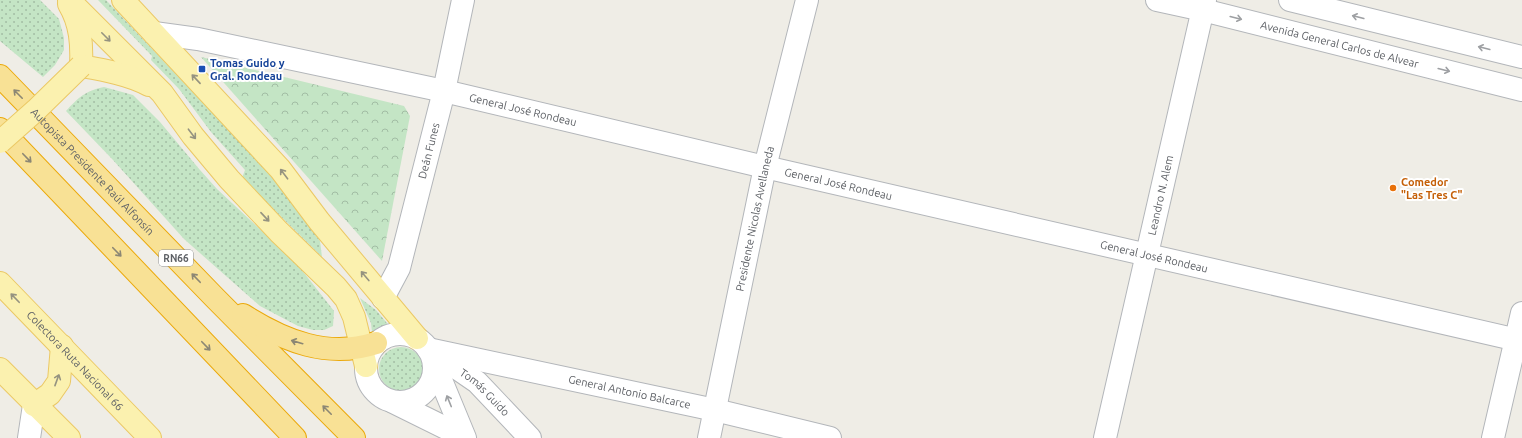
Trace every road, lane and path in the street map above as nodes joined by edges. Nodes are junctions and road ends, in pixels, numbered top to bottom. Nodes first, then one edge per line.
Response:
1 (67, 0) edge
2 (463, 0) edge
3 (807, 0) edge
4 (1157, 0) edge
5 (1290, 0) edge
6 (131, 4) edge
7 (1204, 5) edge
8 (154, 33) junction
9 (1522, 57) edge
10 (81, 66) junction
11 (0, 76) edge
12 (1522, 90) edge
13 (444, 91) junction
14 (162, 93) junction
15 (0, 129) edge
16 (0, 142) edge
17 (765, 167) junction
18 (1147, 255) junction
19 (0, 283) edge
20 (215, 298) junction
21 (383, 298) junction
22 (1522, 313) edge
23 (354, 317) junction
24 (1519, 340) edge
25 (62, 346) junction
26 (321, 348) junction
27 (428, 351) junction
28 (368, 352) junction
29 (0, 369) edge
30 (393, 402) junction
31 (34, 404) junction
32 (715, 410) junction
33 (29, 438) edge
34 (69, 438) edge
35 (150, 438) edge
36 (295, 438) edge
37 (354, 438) edge
38 (464, 438) edge
39 (530, 438) edge
40 (709, 438) edge
41 (830, 438) edge
42 (1105, 438) edge
43 (1493, 438) edge

1 - 10 main road
1 -> 14 main road
2 - 13 street, Deán Funes
3 - 17 street, Presidente Nicolas Avellaneda
4 - 7 street, Avenida General Carlos de Alvear
9 -> 5 street
6 - 8 main road
7 -> 12 street, Avenida General Carlos de Alvear
7 - 18 street, Leandro N. Alem
8 - 13 street, General José Rondeau
21 -> 8 main road
10 - 14 main road
10 - 16 main road, bridge
20 -> 11 highway, Autopista Presidente Raúl Alfonsín / RN66
13 - 17 street, General José Rondeau
13 - 21 street, Deán Funes
14 -> 23 main road
15 -> 36 highway
17 - 18 street, General José Rondeau
17 - 32 street, Presidente Nicolas Avellaneda
18 - 24 street, General José Rondeau
18 - 42 street, Leandro N. Alem
25 -> 19 main road, Colectora Ruta Nacional 66
26 -> 20 highway
37 -> 20 highway, Autopista Presidente Raúl Alfonsín / RN66
21 - 27 main road
22 - 24 street
23 - 26 main road
23 - 28 main road
24 - 43 street
31 -> 25 main road
25 - 35 main road, Colectora Ruta Nacional 66
26 - 28 highway
27 - 28 street
27 - 30 street
27 - 32 street, General Antonio Balcarce
38 -> 27 street
27 - 39 street, Tomás Guido
28 - 30 street
29 - 31 main road
30 - 38 street
31 - 33 street
31 - 34 main road
32 - 40 street, Presidente Nicolas Avellaneda
32 - 41 street, General Antonio Balcarce

